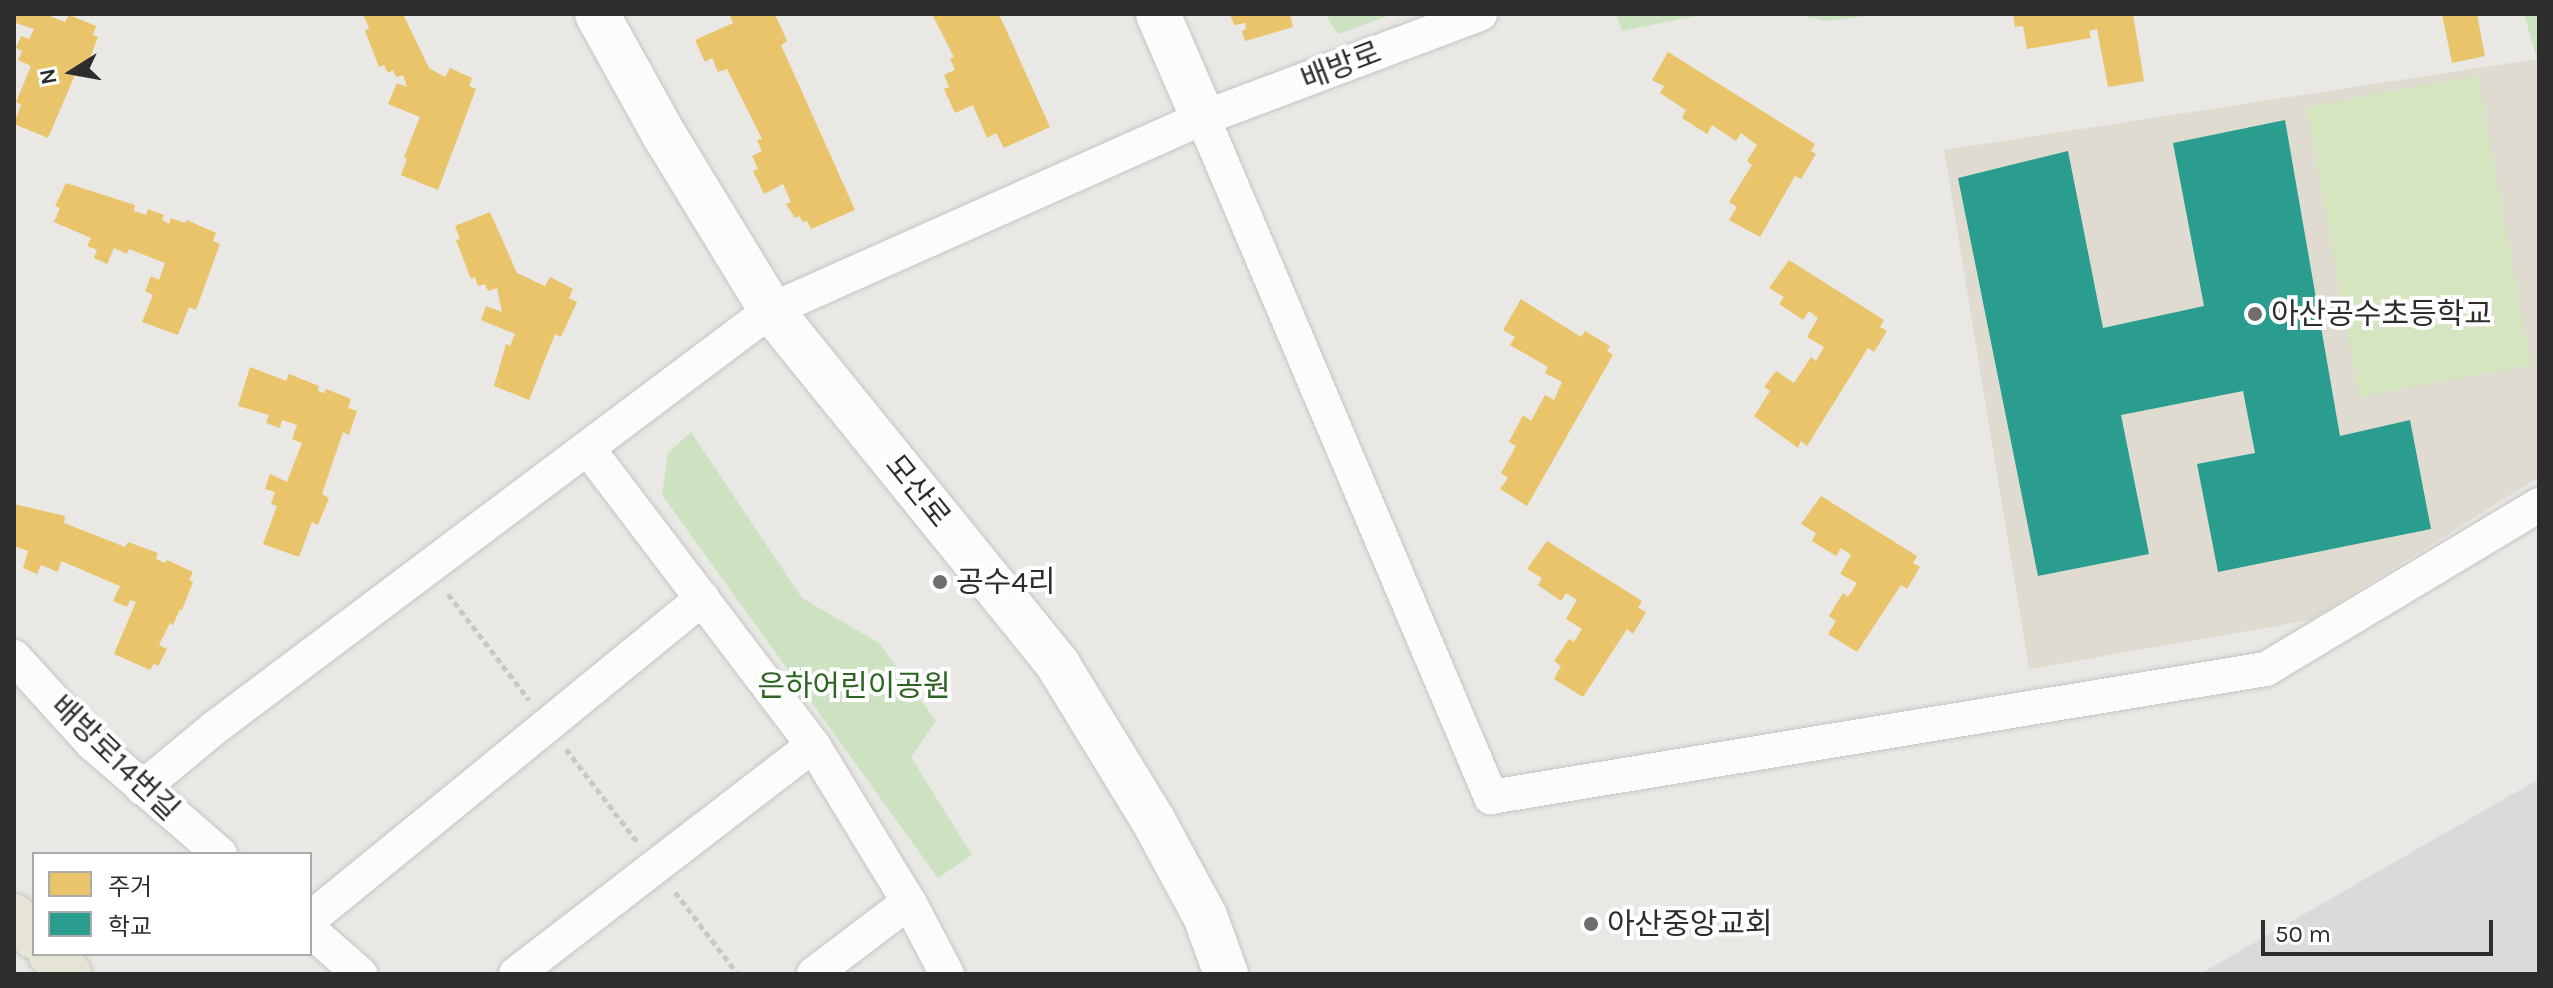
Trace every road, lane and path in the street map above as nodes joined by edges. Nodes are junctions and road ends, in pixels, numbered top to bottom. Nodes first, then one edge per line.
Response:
1 (597, 14) edge
2 (1158, 14) edge
3 (1480, 14) edge
4 (1203, 118) junction
5 (771, 310) junction
6 (589, 450) junction
7 (2539, 505) edge
8 (448, 594) dead end
9 (703, 598) junction
10 (14, 657) edge
11 (548, 725) junction
12 (813, 745) junction
13 (142, 788) junction
14 (218, 852) edge
15 (656, 866) junction
16 (909, 902) junction
17 (14, 916) edge
18 (312, 917) edge
19 (312, 932) edge
20 (32, 935) edge
21 (52, 956) edge
22 (1223, 973) edge
23 (69, 974) edge
24 (360, 974) edge
25 (516, 974) edge
26 (738, 974) edge
27 (814, 974) edge
28 (947, 974) edge

1 - 5 street, 모산로
2 - 4 street
3 - 4 street, 배방로
4 - 5 street, 배방로
4 - 7 street
5 - 6 street, 배방로
5 - 22 street, 모산로
6 - 9 street
6 - 13 street, 배방로
8 - 11 path
9 - 11 street
9 - 12 street
10 - 13 street, 배방로14번길
11 - 15 path
11 - 18 street
12 - 15 street
12 - 16 street
13 - 14 street, 배방로14번길
15 - 25 street
15 - 26 path
16 - 27 street
16 - 28 street
17 - 20 main road
19 - 24 street
21 - 23 main road

